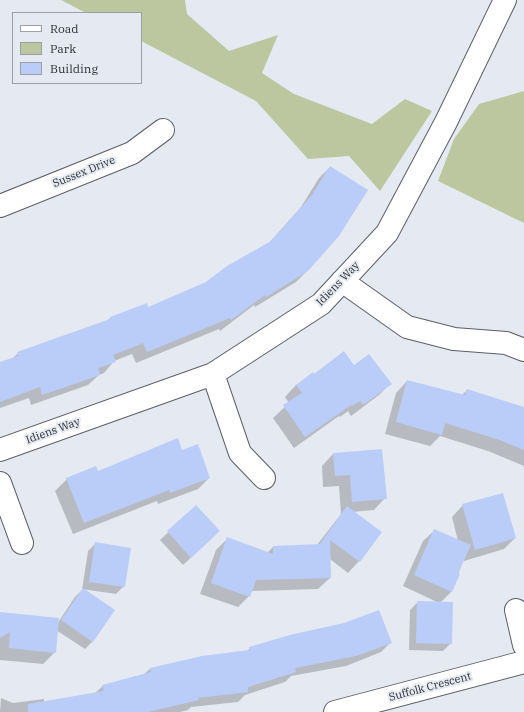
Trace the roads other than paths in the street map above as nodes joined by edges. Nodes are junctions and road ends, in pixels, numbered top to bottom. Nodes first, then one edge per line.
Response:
1 (505, 0) edge
2 (163, 130) dead end
3 (0, 206) edge
4 (342, 281) junction
5 (524, 350) edge
6 (213, 374) junction
7 (0, 450) edge
8 (264, 478) dead end
9 (0, 483) edge
10 (22, 543) dead end
11 (516, 610) dead end
12 (524, 645) edge
13 (524, 662) edge
14 (335, 712) edge

1 - 4 street, Idiens Way
2 - 3 street, Sussex Drive
4 - 5 street
4 - 6 street, Idiens Way
6 - 7 street, Idiens Way
6 - 8 street
9 - 10 street
11 - 12 street
13 - 14 street, Suffolk Crescent

